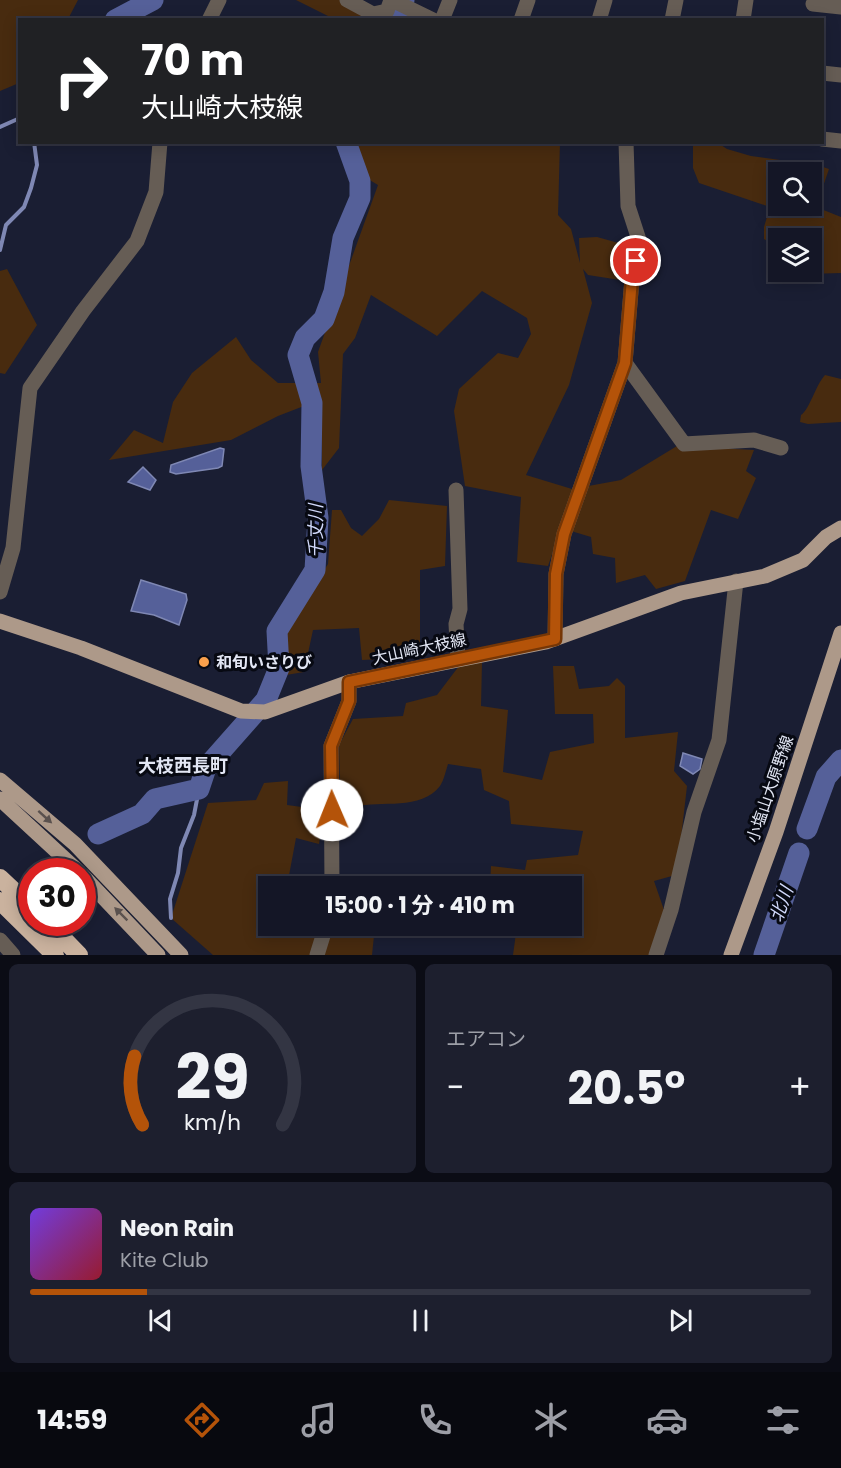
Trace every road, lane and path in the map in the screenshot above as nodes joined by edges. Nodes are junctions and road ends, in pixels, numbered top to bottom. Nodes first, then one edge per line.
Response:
1 (219, 0) edge
2 (347, 0) edge
3 (392, 0) edge
4 (450, 0) edge
5 (528, 0) edge
6 (605, 0) edge
7 (676, 0) edge
8 (746, 0) edge
9 (813, 2) edge
10 (841, 7) edge
11 (210, 18) edge
12 (429, 18) edge
13 (443, 18) edge
14 (522, 18) edge
15 (600, 18) edge
16 (672, 18) edge
17 (743, 18) edge
18 (811, 18) edge
19 (824, 73) edge
20 (841, 75) edge
21 (824, 139) edge
22 (841, 141) edge
23 (160, 144) edge
24 (626, 144) edge
25 (625, 363) junction
26 (781, 448) dead end
27 (456, 490) dead end
28 (841, 528) edge
29 (736, 581) junction
30 (0, 592) edge
31 (0, 621) edge
32 (841, 633) edge
33 (555, 639) junction
34 (458, 659) junction
35 (349, 682) junction
36 (0, 780) edge
37 (0, 799) edge
38 (64, 858) edge
39 (332, 876) edge
40 (0, 878) edge
41 (96, 890) edge
42 (18, 895) edge
43 (0, 901) edge
44 (61, 936) edge
45 (323, 936) edge
46 (0, 939) edge
47 (13, 955) edge
48 (55, 955) edge
49 (79, 955) edge
50 (158, 955) edge
51 (181, 955) edge
52 (317, 955) edge
53 (656, 955) edge
54 (731, 955) edge

1 - 11 street
2 - 3 street
3 - 12 street
4 - 13 street
5 - 14 street
6 - 15 street
7 - 16 street
8 - 17 street
9 - 10 street
9 - 18 street
19 - 20 street
21 - 22 street
23 - 30 street
24 - 25 street
25 - 26 street
25 - 33 street
27 - 34 street
28 - 29 main road, 大山崎大枝線
29 - 33 main road, 大山崎大枝線
29 - 53 street
31 - 35 main road, 大山崎大枝線
32 - 54 main road, 小塩山大原野線
33 - 34 main road, 大山崎大枝線
34 - 35 main road, 大山崎大枝線
35 - 39 street
36 -> 51 main road
37 - 38 main road
40 - 42 highway
50 -> 41 main road
43 - 48 highway
44 - 49 highway
45 - 52 street
46 - 47 street

